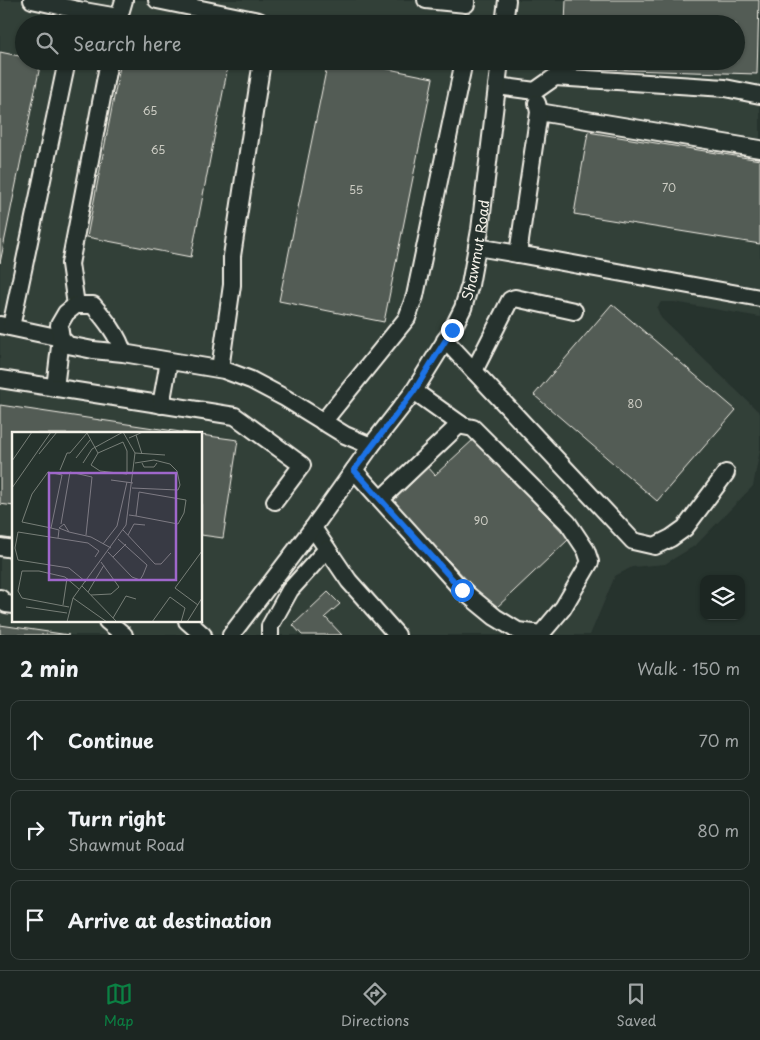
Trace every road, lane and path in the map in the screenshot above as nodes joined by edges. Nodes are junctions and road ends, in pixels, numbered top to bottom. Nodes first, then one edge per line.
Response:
1 (32, 0) edge
2 (124, 0) edge
3 (156, 0) edge
4 (426, 0) edge
5 (466, 0) edge
6 (507, 0) edge
7 (72, 15) edge
8 (119, 15) edge
9 (229, 15) edge
10 (505, 15) edge
11 (65, 70) edge
12 (107, 70) edge
13 (261, 70) edge
14 (462, 70) edge
15 (499, 70) edge
16 (497, 86) junction
17 (535, 91) junction
18 (760, 95) edge
19 (539, 112) junction
20 (760, 149) edge
21 (477, 247) junction
22 (518, 254) junction
23 (760, 298) edge
24 (76, 305) junction
25 (574, 311) dead end
26 (6, 326) edge
27 (61, 338) junction
28 (445, 340) junction
29 (123, 353) junction
30 (169, 361) junction
31 (220, 369) junction
32 (474, 371) junction
33 (0, 379) edge
34 (55, 388) junction
35 (414, 391) junction
36 (161, 405) junction
37 (323, 422) junction
38 (460, 424) junction
39 (371, 446) junction
40 (354, 470) junction
41 (726, 473) dead end
42 (381, 499) junction
43 (275, 501) dead end
44 (312, 528) junction
45 (328, 549) junction
46 (0, 598) edge
47 (12, 605) edge
48 (188, 622) edge
49 (203, 635) edge
50 (231, 635) edge
51 (270, 635) edge
52 (397, 635) edge

1 - 7 street
2 - 8 street
3 - 9 street
4 - 5 street
6 - 10 street
11 - 26 street
12 - 24 street
13 - 31 street
14 - 37 street
15 - 16 street, Shawmut Road
16 - 17 street
16 - 21 street, Shawmut Road
17 - 18 street
17 - 19 street
19 - 20 street
19 - 22 street
21 - 22 street
21 - 28 street, Shawmut Road
22 - 23 street
24 - 27 street
24 - 29 street
25 - 32 street
26 - 27 street
27 - 29 street
27 - 34 street
28 - 32 street
28 - 35 street, Shawmut Road
29 - 30 street
30 - 31 street
30 - 36 street
31 - 37 street
32 - 41 street
33 - 34 street
34 - 36 street
35 - 38 street
35 - 39 street, Shawmut Road
36 - 43 street
37 - 39 street
38 - 42 street
38 - 42 street
39 - 40 street, Shawmut Road
40 - 42 street
40 - 44 street, Shawmut Road
44 - 45 street
44 - 50 street, Shawmut Road
45 - 51 street
45 - 52 street
46 - 47 street
48 - 49 street

